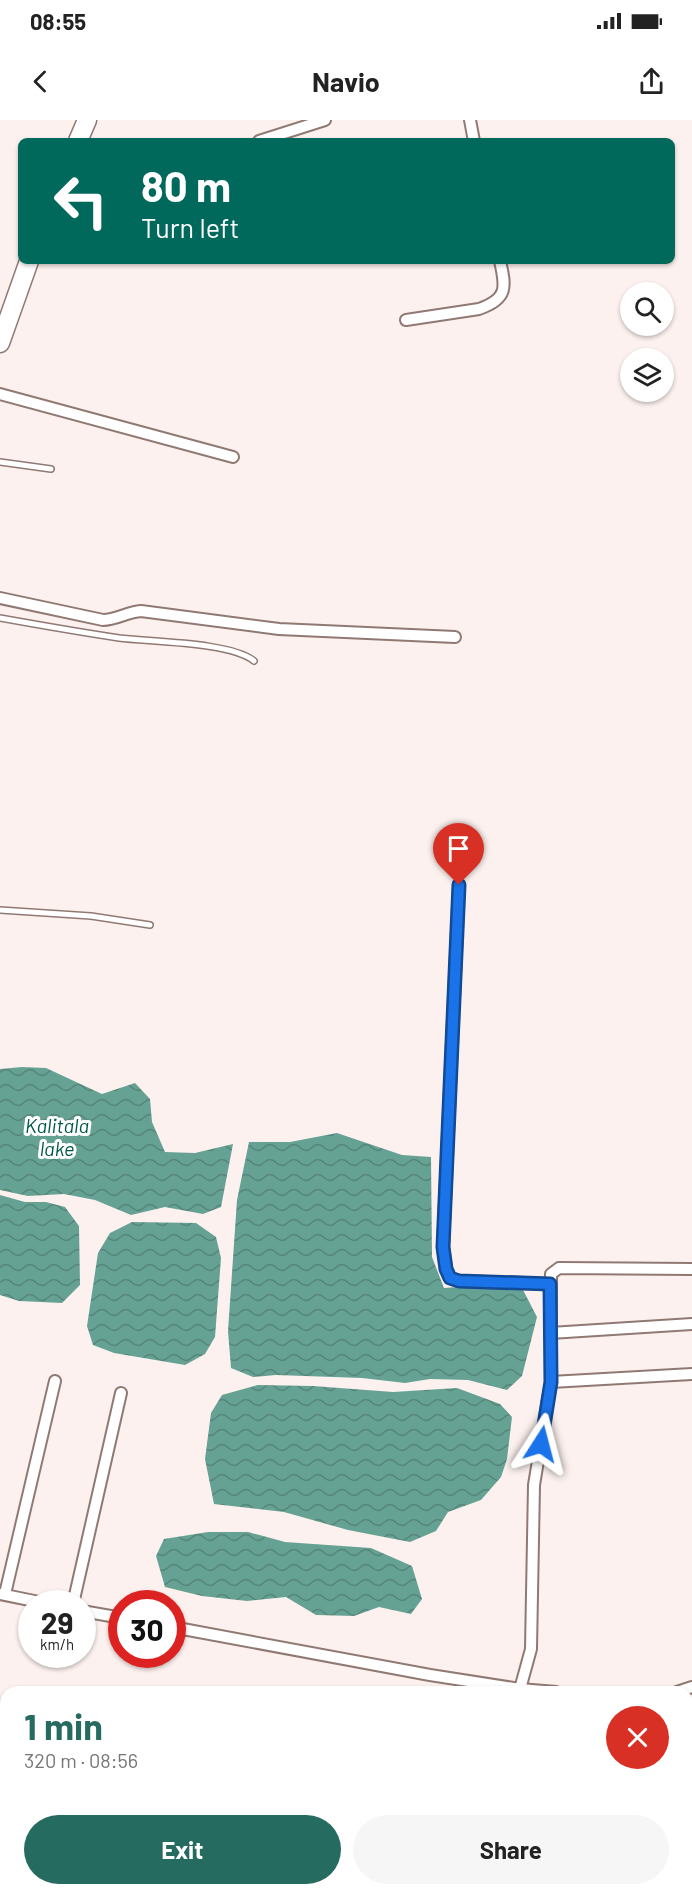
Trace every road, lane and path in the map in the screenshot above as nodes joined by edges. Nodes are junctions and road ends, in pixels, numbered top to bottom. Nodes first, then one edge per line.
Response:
1 (87, 120) edge
2 (325, 120) edge
3 (470, 120) edge
4 (79, 138) edge
5 (268, 138) edge
6 (473, 138) edge
7 (28, 264) edge
8 (501, 264) edge
9 (406, 320) dead end
10 (0, 343) edge
11 (0, 394) edge
12 (233, 457) dead end
13 (0, 462) edge
14 (51, 469) dead end
15 (0, 598) edge
16 (0, 618) edge
17 (455, 637) dead end
18 (254, 661) dead end
19 (459, 885) dead end
20 (0, 910) edge
21 (150, 925) dead end
22 (692, 1269) edge
23 (550, 1284) junction
24 (692, 1324) edge
25 (550, 1333) junction
26 (692, 1374) edge
27 (55, 1381) dead end
28 (551, 1382) junction
29 (121, 1393) dead end
30 (76, 1590) edge
31 (3, 1594) edge
32 (18, 1597) edge
33 (186, 1630) edge
34 (501, 1686) edge
35 (521, 1686) edge

1 - 4 highway
2 - 5 street
3 - 6 street
7 - 10 highway
8 - 9 street
11 - 12 street
13 - 14 lane
15 - 17 street
16 - 18 lane
19 - 23 street
20 - 21 lane
22 - 23 street
23 - 25 street
24 - 25 street
25 - 28 street
26 - 28 street
27 - 31 street
28 - 35 street
29 - 30 street
31 - 32 street
33 - 34 street

